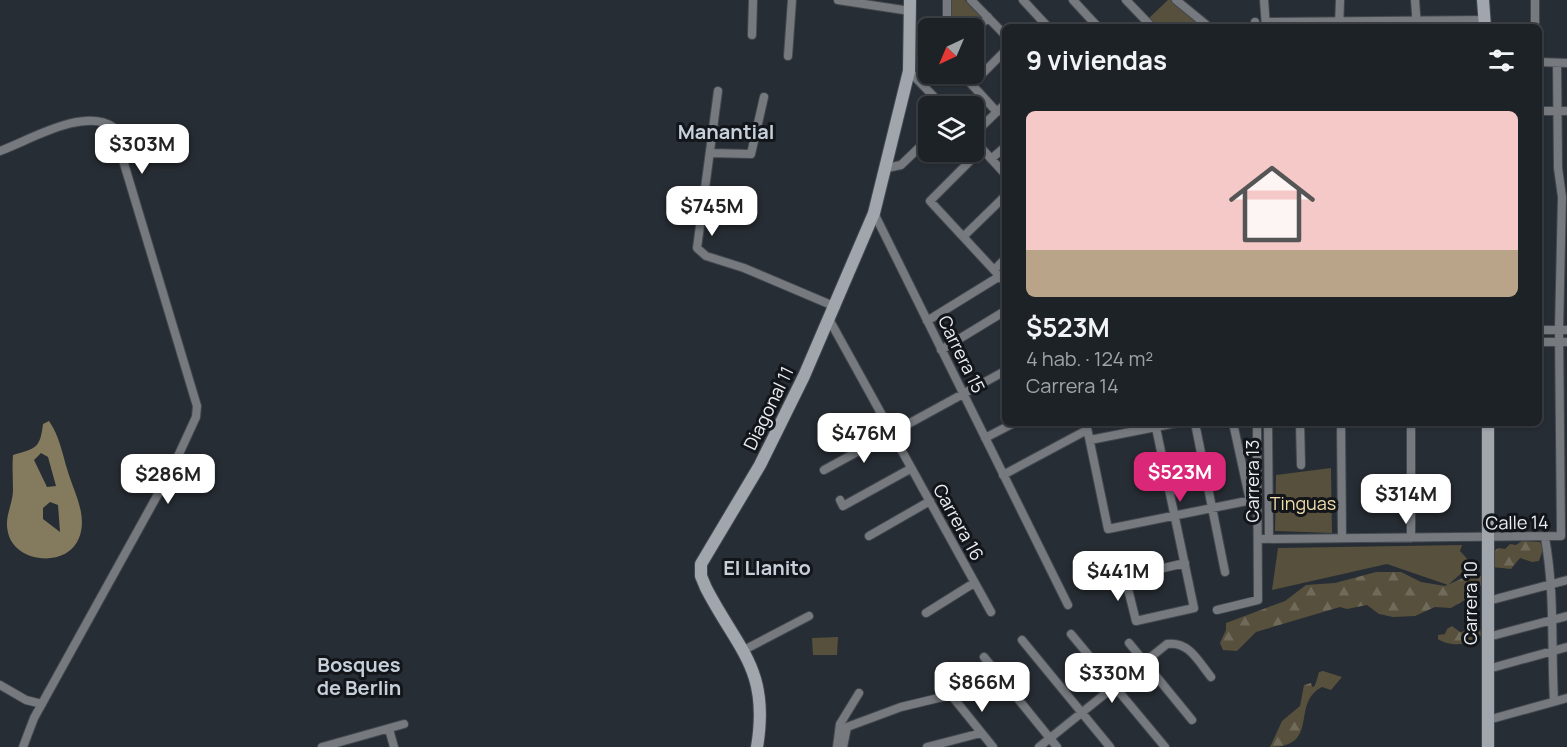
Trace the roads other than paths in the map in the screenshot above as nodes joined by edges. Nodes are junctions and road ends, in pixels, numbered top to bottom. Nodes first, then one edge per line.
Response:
1 (753, 0) edge
2 (792, 0) edge
3 (838, 0) edge
4 (948, 0) edge
5 (970, 0) edge
6 (1023, 0) edge
7 (1073, 0) edge
8 (1126, 0) edge
9 (1176, 0) edge
10 (1264, 0) edge
11 (1341, 0) edge
12 (1415, 0) edge
13 (1483, 0) edge
14 (1535, 0) edge
15 (910, 5) edge
16 (988, 17) junction
17 (947, 18) edge
18 (984, 21) edge
19 (1485, 23) edge
20 (1045, 24) edge
21 (1095, 24) edge
22 (1149, 24) edge
23 (1205, 24) edge
24 (1266, 24) edge
25 (1339, 24) edge
26 (1417, 24) edge
27 (1535, 24) edge
28 (1002, 32) edge
29 (752, 35) dead end
30 (1002, 54) edge
31 (788, 56) dead end
32 (1542, 62) edge
33 (1557, 63) junction
34 (1567, 63) edge
35 (909, 70) junction
36 (984, 72) edge
37 (918, 80) edge
38 (922, 84) edge
39 (972, 84) edge
40 (718, 91) dead end
41 (933, 96) edge
42 (764, 98) dead end
43 (1002, 107) edge
44 (1542, 111) edge
45 (1562, 111) edge
46 (997, 112) junction
47 (984, 124) edge
48 (918, 149) edge
49 (1002, 150) edge
50 (0, 152) edge
51 (984, 152) edge
52 (711, 153) junction
53 (992, 159) junction
54 (970, 162) edge
55 (887, 168) junction
56 (1002, 171) edge
57 (1002, 199) edge
58 (874, 213) junction
59 (964, 236) junction
60 (1000, 276) edge
61 (836, 307) junction
62 (1002, 314) edge
63 (830, 321) junction
64 (927, 321) junction
65 (1542, 330) edge
66 (1563, 330) edge
67 (1542, 342) edge
68 (1563, 342) edge
69 (941, 350) junction
70 (1002, 373) edge
71 (962, 394) junction
72 (1008, 426) edge
73 (1087, 426) edge
74 (1152, 426) edge
75 (1156, 426) edge
76 (1196, 426) edge
77 (1234, 426) edge
78 (1257, 426) edge
79 (1268, 426) edge
80 (1300, 426) edge
81 (1341, 426) edge
82 (1411, 426) edge
83 (1488, 426) edge
84 (892, 434) junction
85 (984, 438) junction
86 (1090, 440) junction
87 (1301, 465) dead end
88 (910, 469) junction
89 (824, 470) dead end
90 (1003, 475) junction
91 (840, 500) dead end
92 (1254, 500) junction
93 (930, 501) junction
94 (1212, 509) junction
95 (1175, 517) junction
96 (869, 536) dead end
97 (1342, 537) junction
98 (1411, 538) junction
99 (1545, 538) junction
100 (1257, 539) junction
101 (1269, 539) junction
102 (1488, 539) junction
103 (1185, 563) junction
104 (1225, 572) dead end
105 (1567, 580) edge
106 (974, 583) junction
107 (1552, 584) junction
108 (1488, 601) junction
109 (1068, 606) dead end
110 (1217, 610) dead end
111 (991, 612) dead end
112 (926, 613) dead end
113 (809, 615) dead end
114 (1567, 616) edge
115 (1550, 620) junction
116 (1071, 634) dead end
117 (1488, 637) junction
118 (1022, 640) dead end
119 (1129, 643) dead end
120 (1567, 647) edge
121 (744, 650) junction
122 (1551, 651) junction
123 (984, 657) dead end
124 (1145, 662) junction
125 (1488, 669) junction
126 (1211, 677) dead end
127 (0, 685) edge
128 (1114, 685) junction
129 (859, 693) dead end
130 (1567, 698) edge
131 (1554, 701) junction
132 (42, 704) junction
133 (1081, 712) junction
134 (1192, 720) dead end
135 (1488, 720) junction
136 (404, 724) dead end
137 (389, 729) junction
138 (981, 733) junction
139 (1050, 738) junction
140 (355, 742) edge
141 (23, 747) edge
142 (322, 747) edge
143 (394, 747) edge
144 (757, 747) edge
145 (837, 747) edge
146 (843, 747) edge
147 (927, 747) edge
148 (993, 747) edge
149 (1039, 747) edge
150 (1057, 747) edge
151 (1110, 747) edge
152 (1165, 747) edge
153 (1488, 747) edge

1 - 29 street
2 - 31 street
3 - 15 street
4 - 17 street
5 - 16 street
6 - 20 street
7 - 21 street
8 - 22 street
9 - 23 street
10 - 24 street
11 - 25 street
12 - 26 street
13 - 19 street
14 - 27 street
15 - 35 street, Diagonal 11
16 - 18 street
16 - 28 street
19 - 26 street
25 - 26 street
30 - 36 street
32 - 33 street
33 - 34 street
33 - 45 street
35 - 37 street
35 - 55 street, Diagonal 11
38 - 41 street
39 - 46 street
40 - 52 street
42 - 52 street
43 - 46 street
44 - 45 street
45 - 66 street
46 - 47 street
48 - 55 street
49 - 53 street
50 - 132 street
51 - 53 street
52 - 61 street
53 - 56 street
54 - 59 street
55 - 58 street, Diagonal 11
57 - 59 street
58 - 61 street, Diagonal 11
58 - 64 street, Carrera 15
59 - 60 street
60 - 64 street
61 - 63 street, Diagonal 11
62 - 69 street
63 - 84 street, Carrera 16
63 - 121 street, Diagonal 11
64 - 69 street, Carrera 15
65 - 66 street
66 - 68 street
67 - 68 street
68 - 99 street, Calle 14
69 - 71 street, Carrera 15
70 - 71 street
71 - 84 street
71 - 85 street, Carrera 15
72 - 85 street
73 - 86 street
73 - 90 street
74 - 86 street
75 - 95 street
76 - 94 street
77 - 92 street, Carrera 13
78 - 92 street, Carrera 13
79 - 101 street, Carrera 13
80 - 87 street
81 - 97 street
82 - 98 street
83 - 102 street, Carrera 10
84 - 88 street, Carrera 16
84 - 89 street
85 - 90 street, Carrera 15
86 - 95 street
88 - 91 street
88 - 93 street, Carrera 16
90 - 109 street, Carrera 15
92 - 94 street
92 - 100 street, Carrera 13
93 - 96 street
93 - 106 street, Carrera 16
94 - 95 street
94 - 104 street
95 - 103 street
97 - 98 street, Calle 14
97 - 101 street, Calle 14
98 - 102 street, Calle 14
99 - 102 street, Calle 14
99 - 107 street
100 - 101 street, Calle 14
100 - 110 street, Carrera 13
102 - 108 street, Carrera 10
103 - 103 street
105 - 107 street
106 - 111 street, Carrera 16
106 - 112 street
107 - 108 street
107 - 115 street
108 - 117 street, Carrera 10
113 - 121 street
114 - 115 street
115 - 117 street
115 - 122 street
116 - 128 street
117 - 125 street, Carrera 10
118 - 133 street
119 - 124 street
120 - 122 street
121 - 144 street, Diagonal 11
122 - 125 street
122 - 131 street
123 - 139 street
124 - 126 street
124 - 128 street
124 - 134 street
125 - 135 street, Carrera 10
127 - 132 street
128 - 133 street
128 - 152 street
129 - 145 street
130 - 131 street
131 - 135 street
132 - 141 street
133 - 139 street
133 - 151 street
135 - 153 street, Carrera 10
136 - 137 street
137 - 140 street
137 - 143 street
138 - 146 street
138 - 147 street
138 - 148 street
139 - 149 street
139 - 150 street
140 - 142 street

